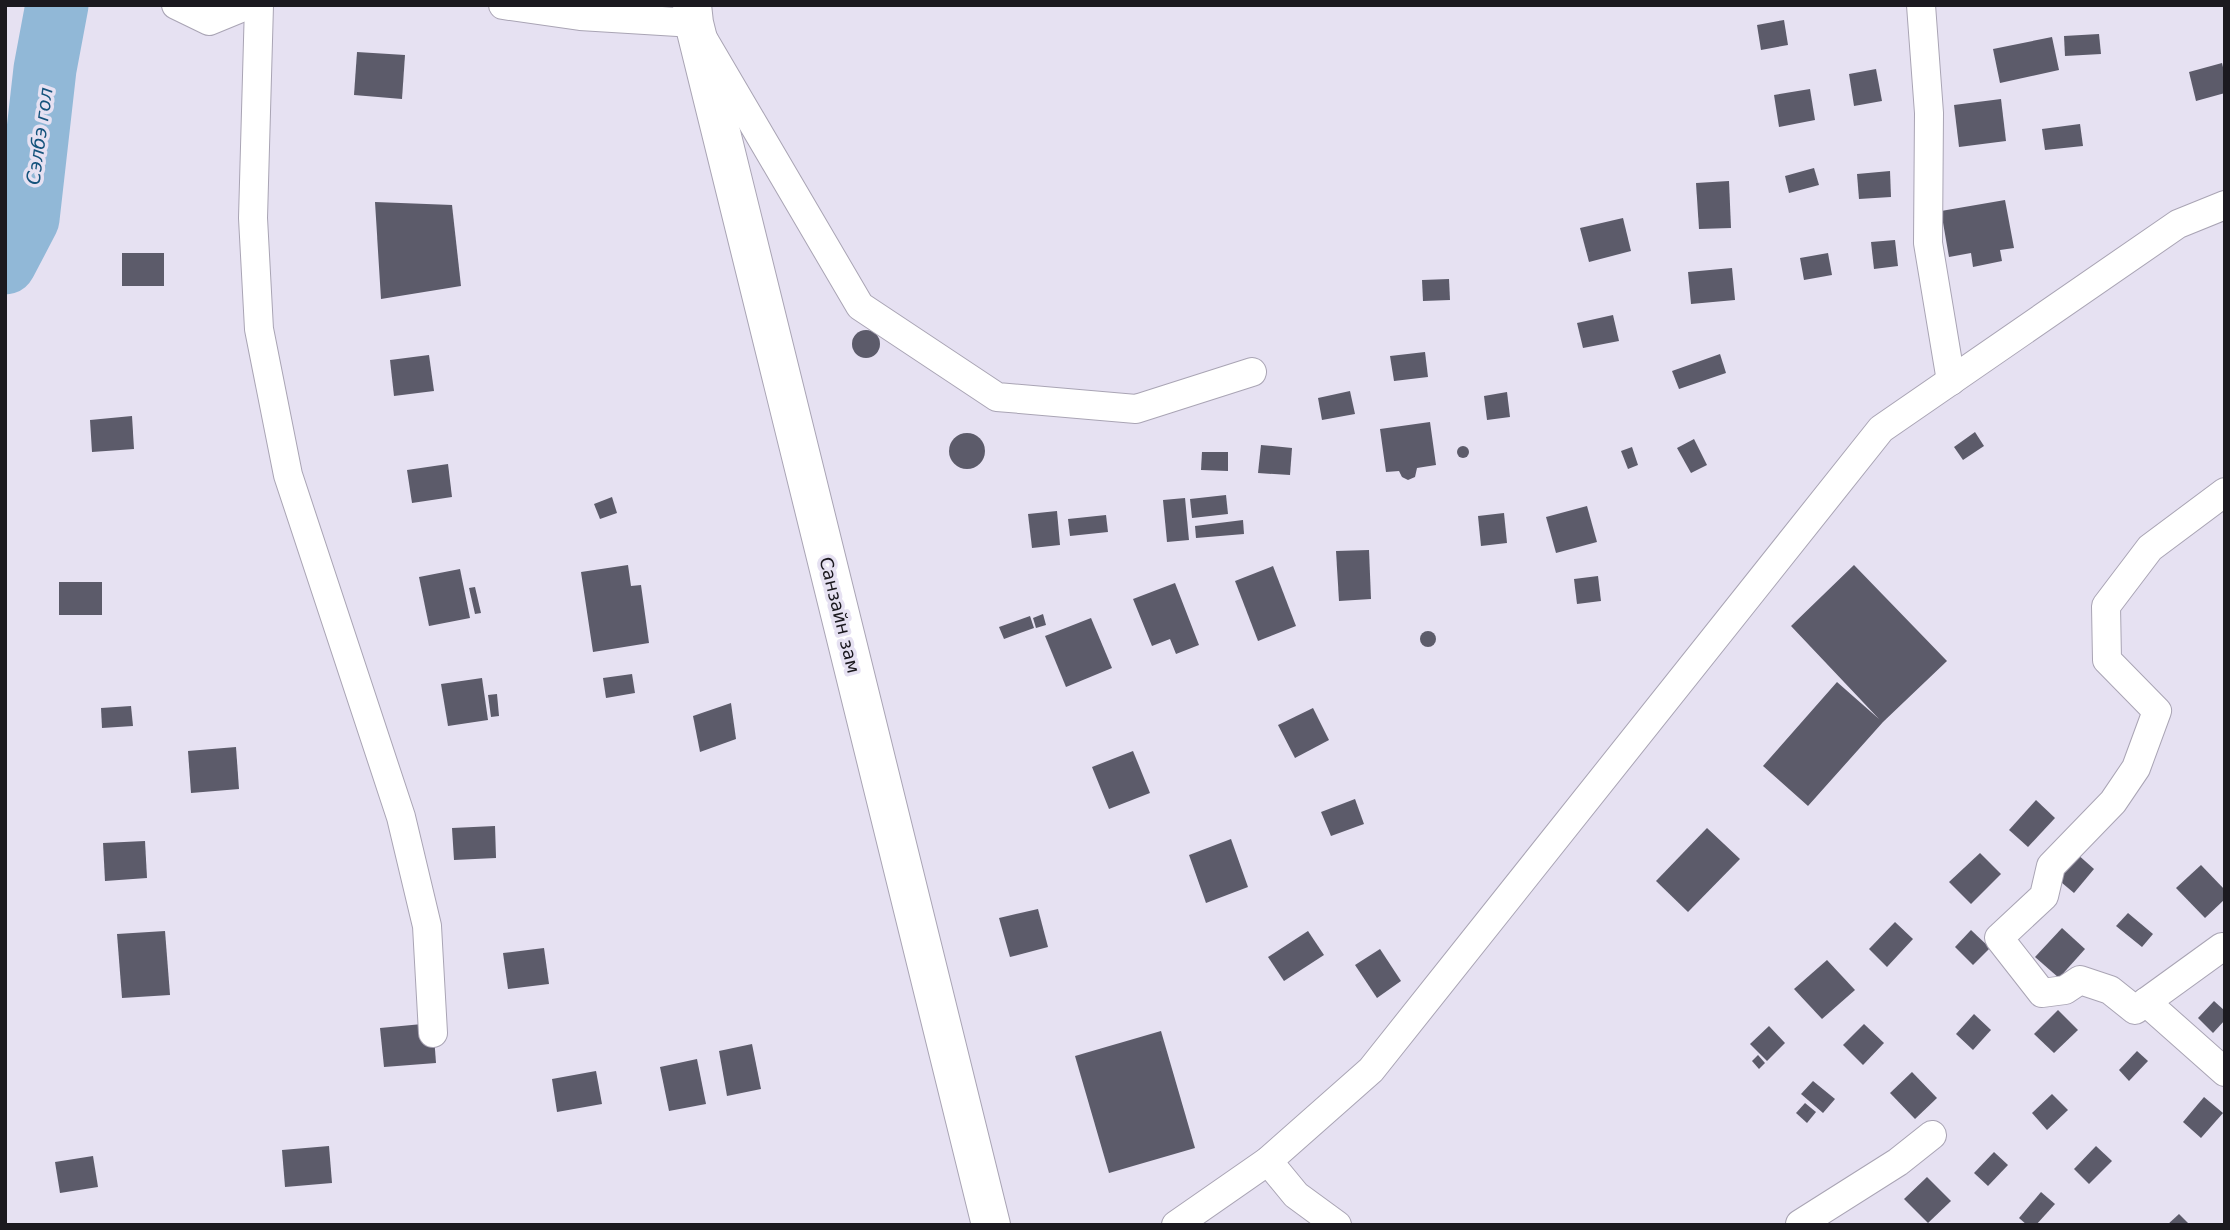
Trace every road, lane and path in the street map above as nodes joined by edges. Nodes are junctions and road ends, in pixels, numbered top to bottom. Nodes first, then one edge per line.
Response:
1 (176, 5) edge
2 (248, 5) edge
3 (259, 5) edge
4 (503, 5) edge
5 (1921, 5) edge
6 (693, 14) edge
7 (2225, 205) edge
8 (1252, 372) dead end
9 (1951, 381) junction
10 (2225, 492) edge
11 (2222, 947) dead end
12 (2146, 1002) junction
13 (433, 1033) dead end
14 (2225, 1072) edge
15 (1932, 1135) dead end
16 (1268, 1161) junction
17 (1802, 1224) edge
18 (991, 1225) edge
19 (1176, 1225) edge
20 (1337, 1225) edge
21 (1794, 1225) edge

1 - 2 street
3 - 13 street
4 - 6 street
5 - 9 street
6 - 8 street
6 - 18 main road, Санзайн зам
7 - 9 street
9 - 16 street
10 - 12 street
11 - 12 street
12 - 14 street
15 - 17 street
16 - 19 street
16 - 20 street
17 - 21 street

